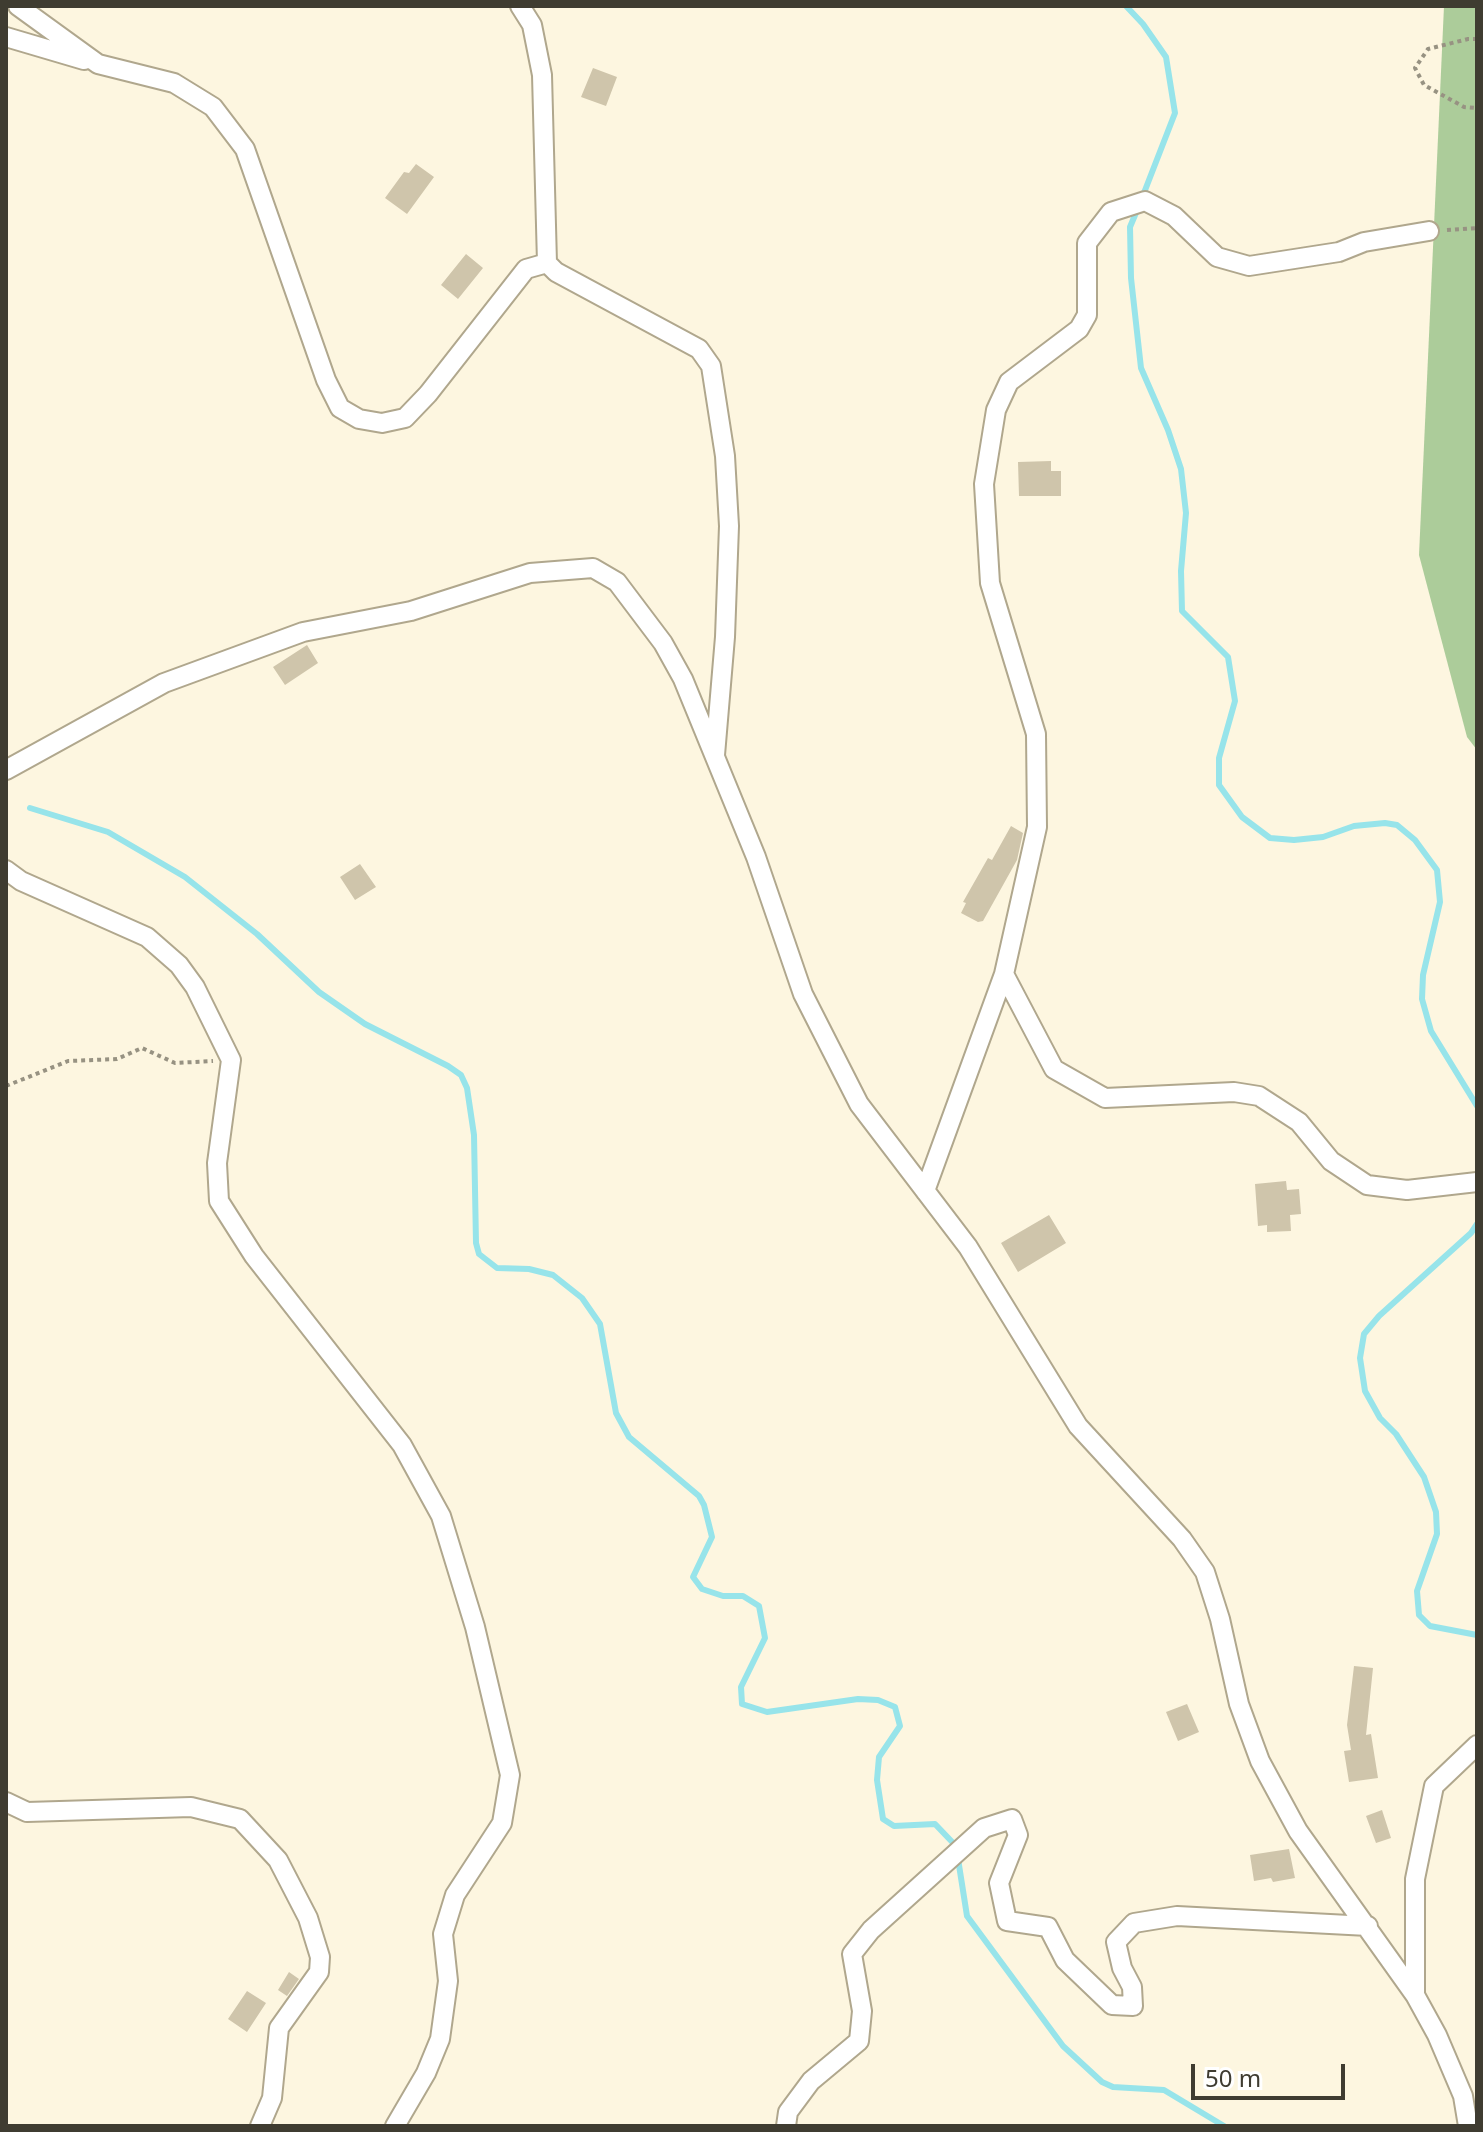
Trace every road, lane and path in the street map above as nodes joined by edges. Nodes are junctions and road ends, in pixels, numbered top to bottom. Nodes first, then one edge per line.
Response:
1 (18, 6) edge
2 (520, 6) edge
3 (6, 37) edge
4 (1477, 39) edge
5 (98, 64) junction
6 (1477, 108) edge
7 (1477, 228) edge
8 (1429, 231) joint
9 (547, 263) junction
10 (715, 758) junction
11 (6, 770) edge
12 (6, 870) edge
13 (1004, 974) junction
14 (231, 1060) junction
15 (6, 1086) edge
16 (1477, 1182) edge
17 (925, 1191) junction
18 (1477, 1745) edge
19 (6, 1802) edge
20 (1368, 1926) junction
21 (1415, 1995) junction
22 (260, 2126) edge
23 (395, 2126) edge
24 (786, 2126) edge
25 (1468, 2126) edge

1 - 5 street
2 - 9 street
3 - 5 street
4 - 6 path
5 - 9 street
7 - 8 path
8 - 13 street
9 - 10 street
10 - 11 street
10 - 17 street
12 - 14 street
13 - 16 street
13 - 17 street
14 - 15 path
14 - 23 street
17 - 20 street
18 - 21 street
19 - 22 street
20 - 21 street
20 - 24 street
21 - 25 street

